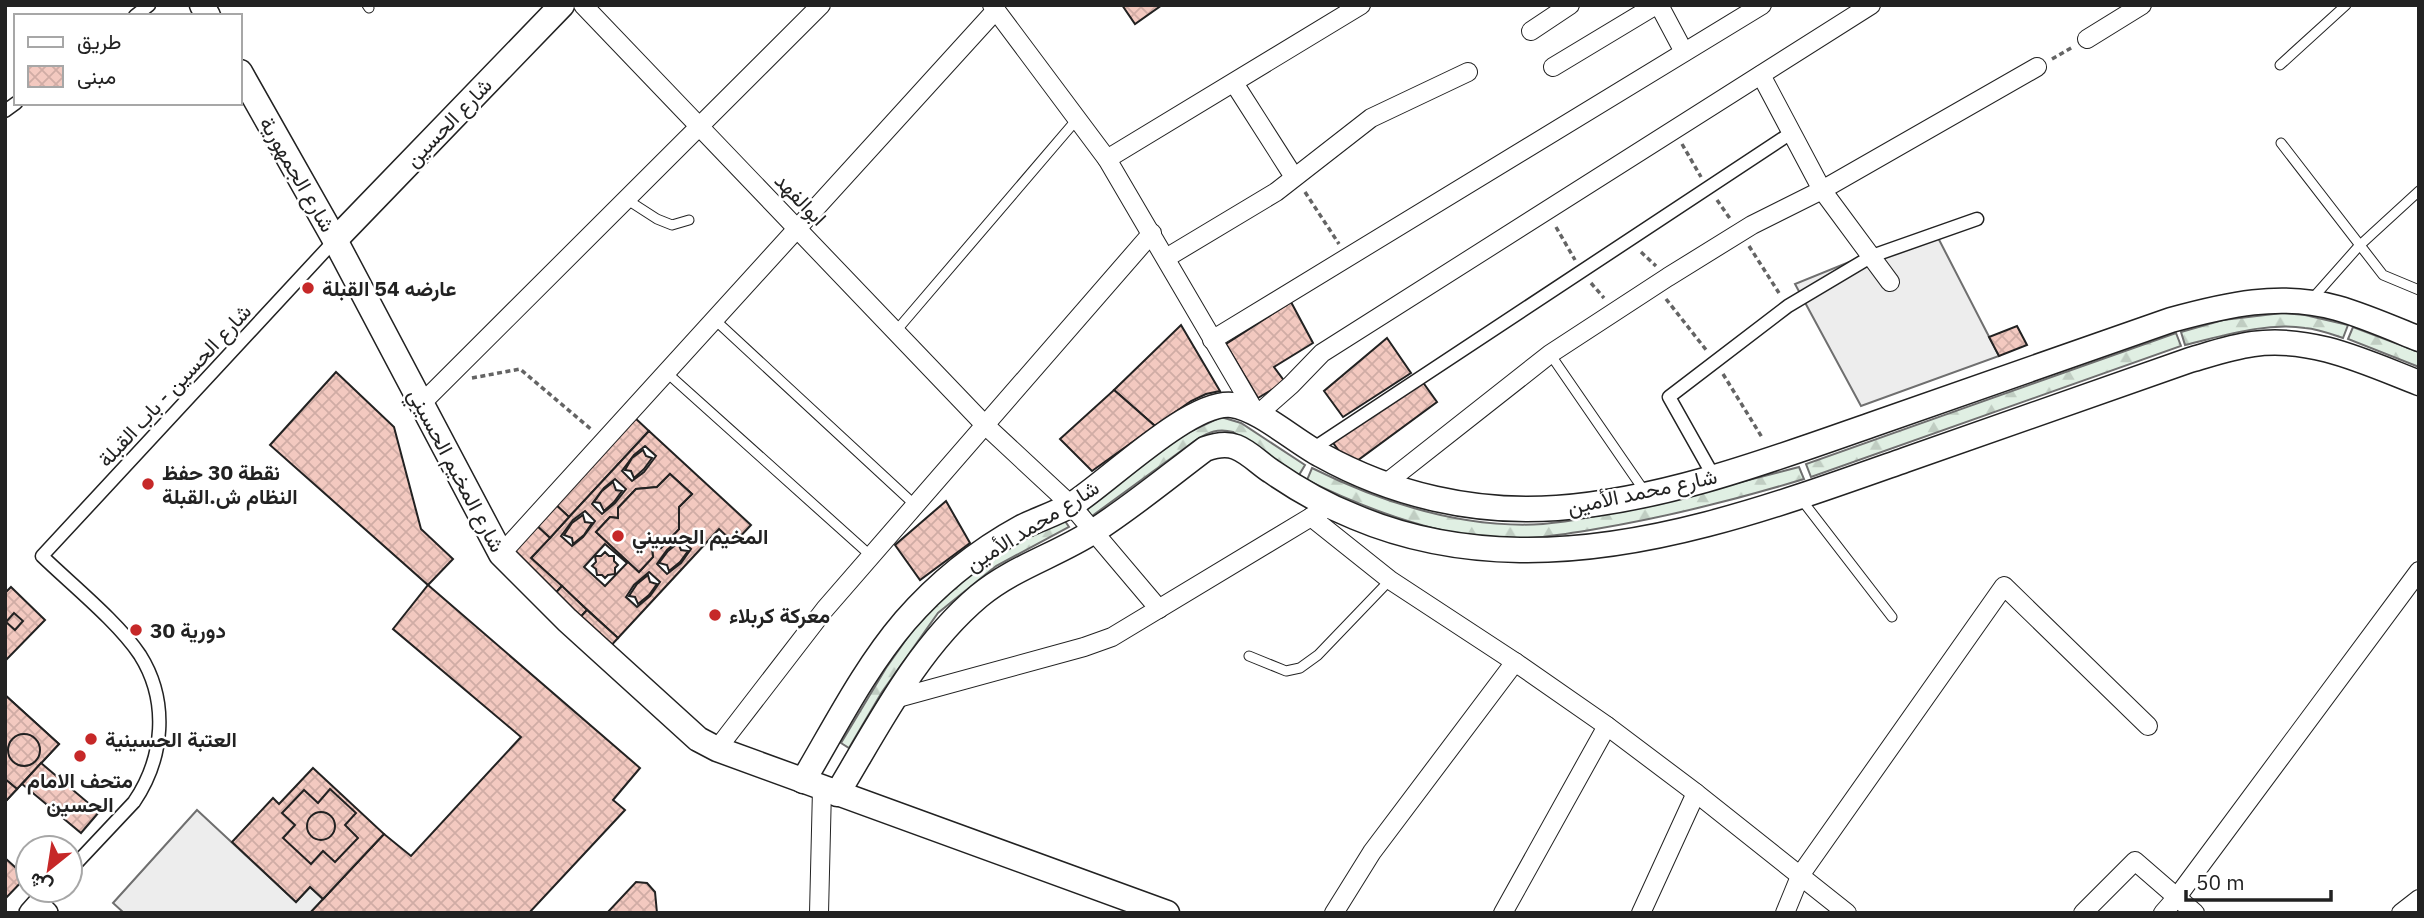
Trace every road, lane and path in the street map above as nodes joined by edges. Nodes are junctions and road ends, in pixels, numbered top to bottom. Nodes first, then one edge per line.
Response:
1 (562, 5) edge
2 (583, 5) edge
3 (821, 5) edge
4 (1361, 5) edge
5 (1570, 5) edge
6 (1657, 5) edge
7 (1762, 5) edge
8 (1871, 5) edge
9 (2142, 5) edge
10 (2346, 5) edge
11 (994, 8) edge
12 (1531, 31) dead end
13 (2087, 39) joint
14 (1684, 52) junction
15 (2280, 65) dead end
16 (1553, 67) dead end
17 (2037, 67) joint
18 (1468, 72) dead end
19 (1761, 75) junction
20 (242, 76) edge
21 (1234, 83) junction
22 (1078, 118) junction
23 (699, 127) junction
24 (1791, 133) junction
25 (2281, 143) dead end
26 (1107, 159) junction
27 (1294, 177) junction
28 (1822, 190) junction
29 (2419, 191) edge
30 (626, 199) junction
31 (1977, 219) dead end
32 (689, 220) dead end
33 (797, 228) junction
34 (1152, 233) junction
35 (335, 240) junction
36 (1628, 240) junction
37 (2359, 246) junction
38 (1872, 256) junction
39 (1348, 257) junction
40 (1166, 258) junction
41 (1668, 276) junction
42 (1891, 282) dead end
43 (2419, 290) edge
44 (2310, 302) junction
45 (714, 319) junction
46 (896, 331) junction
47 (2419, 339) edge
48 (1212, 340) junction
49 (1550, 354) junction
50 (666, 372) junction
51 (2419, 383) edge
52 (441, 384) junction
53 (422, 403) junction
54 (1257, 415) junction
55 (985, 425) junction
56 (604, 440) junction
57 (1311, 450) junction
58 (1714, 477) junction
59 (1385, 484) junction
60 (1646, 493) junction
61 (1800, 498) junction
62 (915, 505) junction
63 (1071, 505) junction
64 (1320, 511) junction
65 (1093, 532) junction
66 (501, 554) junction
67 (871, 556) junction
68 (2419, 571) edge
69 (1390, 580) junction
70 (1159, 609) junction
71 (1892, 617) dead end
72 (1250, 656) dead end
73 (1515, 662) junction
74 (894, 699) junction
75 (1607, 726) junction
76 (2148, 726) dead end
77 (717, 749) junction
78 (821, 788) junction
79 (1696, 793) junction
80 (84, 855) edge
81 (1801, 874) junction
82 (2177, 898) junction
83 (2419, 899) edge
84 (819, 913) edge
85 (1167, 913) edge
86 (1334, 913) edge
87 (1503, 913) edge
88 (1641, 913) edge
89 (1785, 913) edge
90 (1847, 913) edge
91 (2083, 913) edge
92 (2164, 913) edge
93 (2195, 913) edge
94 (2401, 913) edge

1 - 35 main road, شارع الحسين
2 - 23 street, ابوالفهد
3 - 23 street
4 - 21 street
5 - 12 street
6 - 14 street
6 - 16 street
7 - 14 street
8 - 19 street
9 - 13 street
10 - 15 lane
11 - 22 street
11 - 33 street
13 - 17 path
14 - 39 street
17 - 28 street
18 - 27 street
19 - 24 street
19 - 54 street
20 - 35 main road, شارع الجمهورية
21 - 26 street
21 - 27 street
22 - 26 street
22 - 46 lane
23 - 30 street
23 - 33 street, ابوالفهد
24 - 28 street
24 - 36 street
25 - 37 lane
26 - 34 street
27 - 39 path
27 - 40 street
28 - 38 street
28 - 41 street
29 - 37 lane
30 - 32 lane
30 - 52 street
31 - 38 street
33 - 45 street
33 - 46 street, ابوالفهد
34 - 40 street
34 - 55 street
35 - 53 main road, شارع المخيم الحسيني
35 - 80 street, شارع الحسين - باب القبلة
36 - 41 path
36 - 57 street
37 - 43 lane
37 - 44 lane
38 - 42 street
38 - 58 street
39 - 48 street
40 - 48 street
41 - 49 street
44 - 47 main road, شارع محمد الأمين
44 - 58 main road, شارع محمد الأمين
45 - 50 street
45 - 62 lane
46 - 55 street, ابوالفهد
48 - 54 street
49 - 59 street
49 - 60 lane
50 - 56 street
50 - 67 lane
51 - 61 main road, شارع محمد الأمين
52 - 53 street
52 - 56 path
53 - 66 main road, شارع المخيم الحسيني
54 - 57 main road, شارع محمد الأمين
54 - 63 main road, شارع محمد الأمين
55 - 62 street
55 - 63 street, ابوالفهد
56 - 66 street
57 - 59 main road, شارع محمد الأمين
58 - 60 main road, شارع محمد الأمين
59 - 60 main road, شارع محمد الأمين
61 - 64 main road, شارع محمد الأمين
61 - 71 lane
62 - 67 street
63 - 65 street
63 - 78 main road, شارع محمد الأمين
64 - 65 main road, شارع محمد الأمين
64 - 69 street
64 - 70 street
65 - 70 street
65 - 74 main road, شارع محمد الأمين
66 - 77 main road, شارع المخيم الحسيني
67 - 77 street
68 - 82 street
69 - 72 lane
69 - 73 street
70 - 74 street
73 - 75 street
73 - 86 street
74 - 78 main road, شارع محمد الأمين
75 - 79 street
75 - 87 street
76 - 81 street
77 - 78 main road, شارع المخيم الحسيني
78 - 84 street
78 - 85 main road, شارع المخيم الحسيني
79 - 81 street
79 - 88 street
81 - 89 street
81 - 90 street
82 - 91 street
82 - 92 street
82 - 93 street
83 - 94 street

